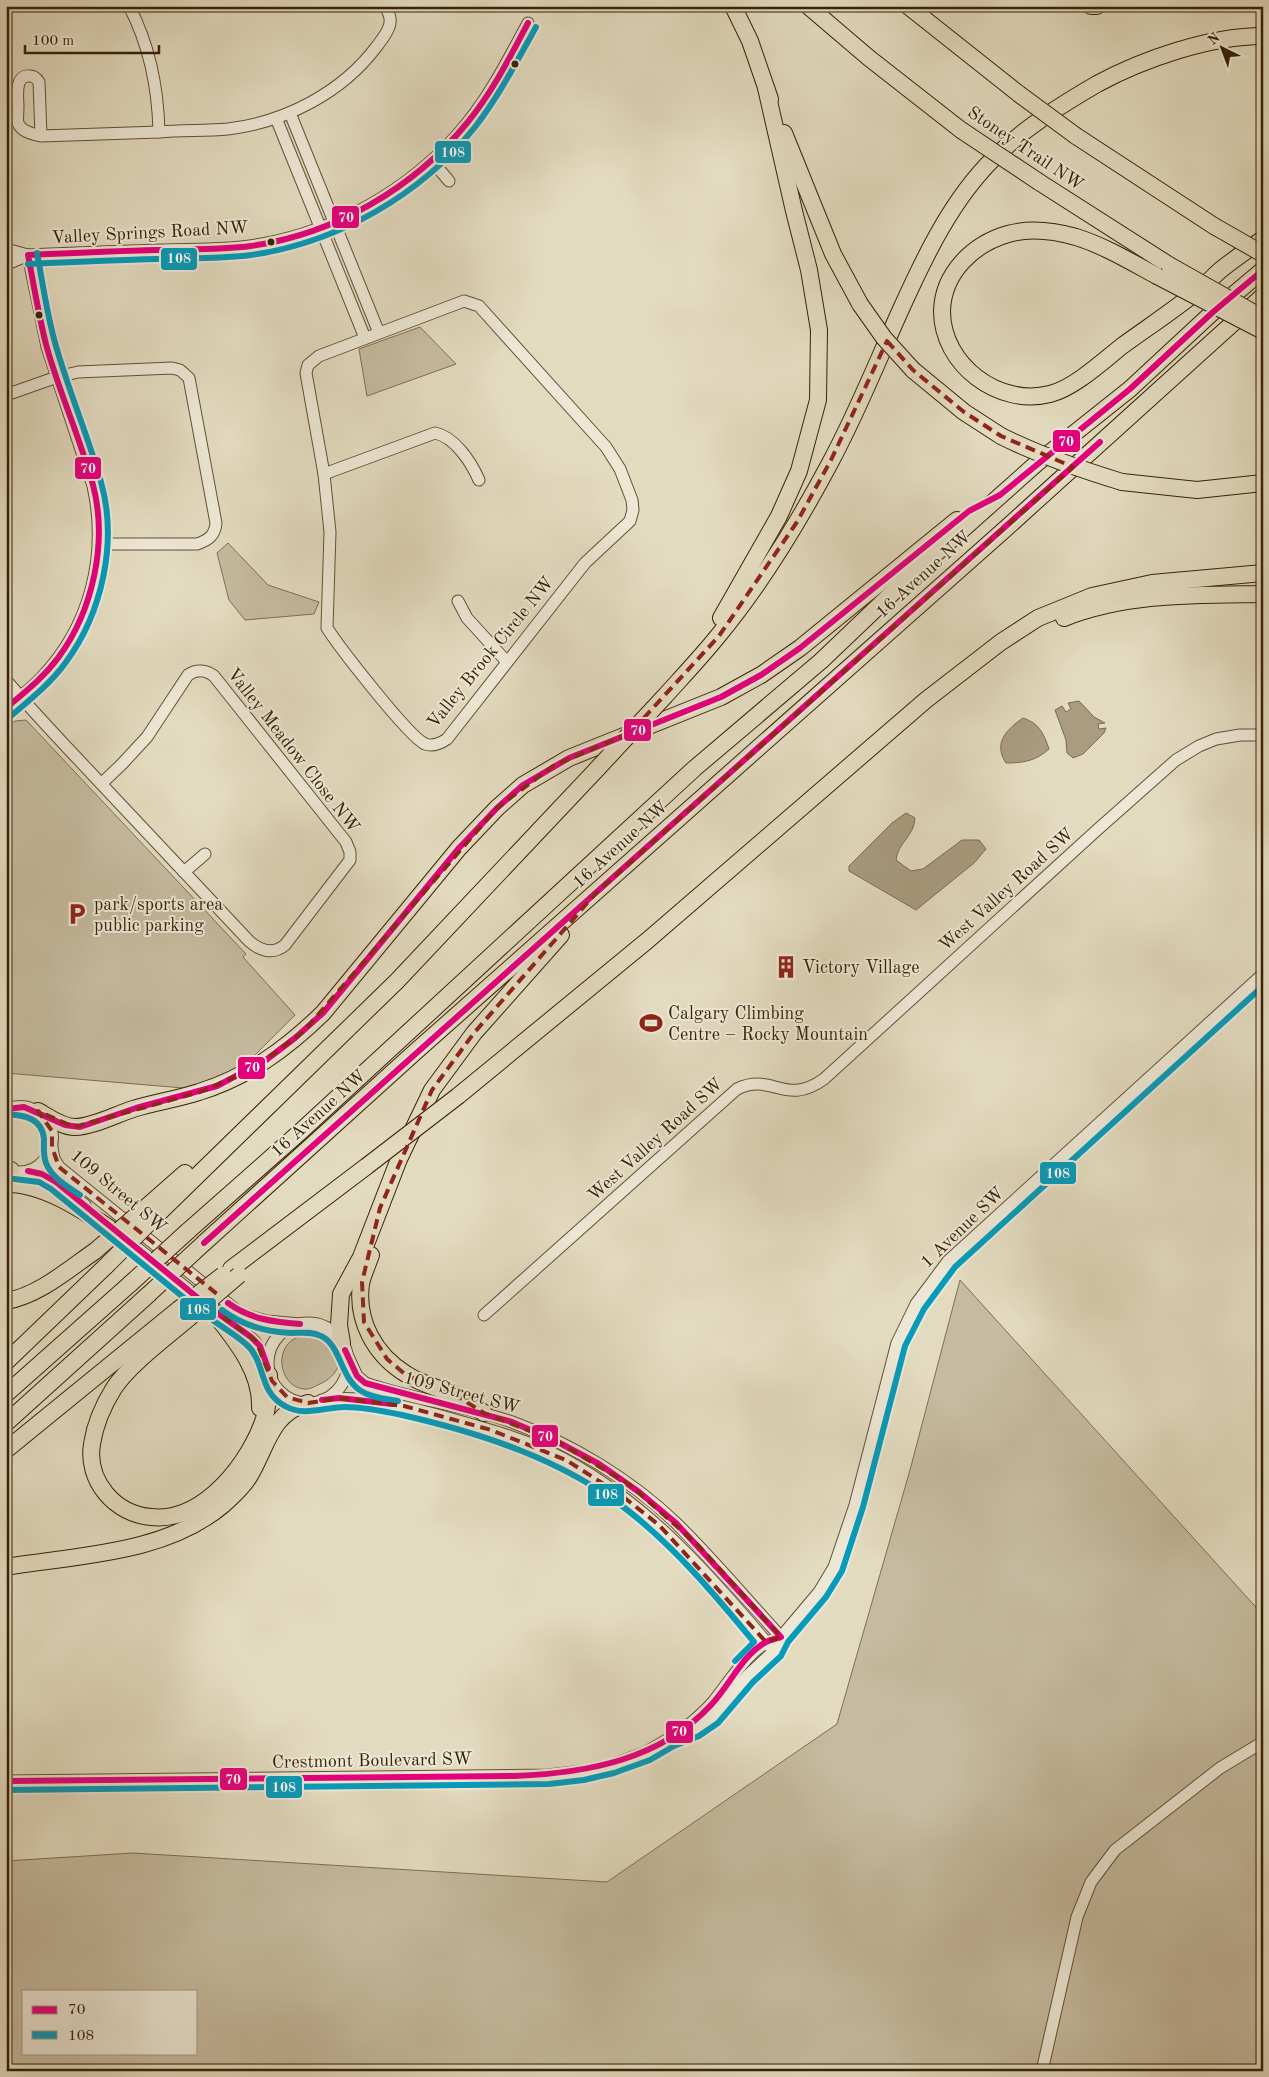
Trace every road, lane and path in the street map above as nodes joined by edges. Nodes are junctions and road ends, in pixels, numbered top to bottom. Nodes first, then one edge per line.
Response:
1 (129, 6) edge
2 (384, 6) edge
3 (733, 6) edge
4 (808, 6) edge
5 (908, 6) edge
6 (1091, 6) edge
7 (1097, 6) edge
8 (528, 23) dead end
9 (1263, 36) edge
10 (766, 88) junction
11 (290, 113) junction
12 (276, 118) junction
13 (159, 132) junction
14 (41, 136) junction
15 (432, 161) junction
16 (449, 181) dead end
17 (334, 223) junction
18 (320, 228) junction
19 (1263, 239) edge
20 (6, 249) edge
21 (1263, 254) edge
22 (28, 255) junction
23 (6, 262) edge
24 (1263, 270) edge
25 (1263, 296) edge
26 (1263, 318) edge
27 (1263, 331) edge
28 (379, 333) junction
29 (365, 338) junction
30 (57, 377) junction
31 (6, 395) edge
32 (324, 474) junction
33 (479, 480) dead end
34 (1263, 483) edge
35 (1000, 496) junction
36 (99, 544) junction
37 (1263, 573) edge
38 (1263, 594) edge
39 (458, 601) dead end
40 (1001, 642) junction
41 (507, 662) junction
42 (6, 680) edge
43 (665, 696) junction
44 (20, 697) junction
45 (6, 708) edge
46 (1263, 735) edge
47 (101, 784) junction
48 (205, 854) dead end
49 (184, 872) junction
50 (596, 893) junction
51 (1263, 974) edge
52 (6, 1107) edge
53 (38, 1111) junction
54 (52, 1147) junction
55 (28, 1171) junction
56 (7, 1173) edge
57 (157, 1206) junction
58 (380, 1208) junction
59 (126, 1239) junction
60 (6, 1301) edge
61 (209, 1307) junction
62 (184, 1314) junction
63 (484, 1315) dead end
64 (300, 1324) junction
65 (344, 1347) junction
66 (6, 1362) edge
67 (269, 1371) junction
68 (6, 1394) edge
69 (315, 1402) junction
70 (484, 1413) junction
71 (6, 1423) edge
72 (255, 1440) junction
73 (6, 1450) edge
74 (6, 1567) edge
75 (781, 1637) junction
76 (766, 1642) junction
77 (774, 1651) junction
78 (670, 1738) junction
79 (1263, 1742) edge
80 (6, 1781) edge
81 (1042, 2071) edge

1 - 13 street
2 - 11 street
3 - 10 highway
4 - 26 highway, Stoney Trail NW, bridge
5 - 21 highway, bridge
6 - 7 highway
8 - 15 street, Valley Springs Road NW
9 - 43 highway
10 - 34 highway, bridge
10 - 43 highway
11 - 12 street
11 - 17 street
12 - 13 street
12 - 18 street
13 - 14 street
14 - 14 street
15 - 16 street
15 - 17 street, Valley Springs Road NW
17 - 18 street, Valley Springs Road NW
17 - 28 street
18 - 22 street, Valley Springs Road NW
18 - 29 street
19 - 27 highway, bridge
20 - 22 street, Valley Springs Road NW
22 - 23 street, Valley Springs Road NW
22 - 30 street
24 - 35 highway, 16 Avenue NW
25 - 50 highway, 16 Avenue NW
28 - 29 street, Valley Brook Circle NW
28 - 41 street, Valley Brook Circle NW
29 - 32 street, Valley Brook Circle NW
30 - 31 street
30 - 36 street
30 - 36 street
32 - 33 street
32 - 41 street, Valley Brook Circle NW
35 - 53 highway
35 - 68 highway, 16 Avenue NW, bridge
36 - 44 street
37 - 40 highway
38 - 40 highway
39 - 41 street
40 - 62 highway, bridge
42 - 44 street, Valley Meadow Close NW
43 - 57 highway, bridge
44 - 45 street
44 - 47 street, Valley Meadow Close NW
46 - 63 street, West Valley Road SW
47 - 49 street, Valley Meadow Close NW
47 - 49 street, Valley Meadow Close NW
48 - 49 street
50 - 58 highway
50 - 71 highway, 16 Avenue NW, bridge
51 - 75 street, 1 Avenue SW
52 - 53 street
53 - 54 street, 109 Street SW
54 - 55 street
54 - 64 street, 109 Street SW
55 - 56 street, 109 Street SW
55 - 59 street, 109 Street SW
56 - 59 highway
57 - 60 highway, bridge
57 - 66 highway, bridge
58 - 65 highway
58 - 70 highway
59 - 61 street, 109 Street SW
61 - 67 street, 109 Street SW
61 - 72 highway
62 - 72 highway
62 - 73 highway
64 - 65 street
64 - 67 street
65 - 69 street
65 - 70 street, 109 Street SW
67 - 69 street
67 - 72 highway
69 - 74 highway
69 - 76 street, 109 Street SW
70 - 75 street, 109 Street SW
75 - 76 street, Crestmont Boulevard SW
75 - 77 street, Crestmont Boulevard SW
76 - 77 street, 109 Street SW
76 - 78 street, Crestmont Boulevard SW
77 - 78 street, Crestmont Boulevard SW
78 - 80 street, Crestmont Boulevard SW
79 - 81 street

